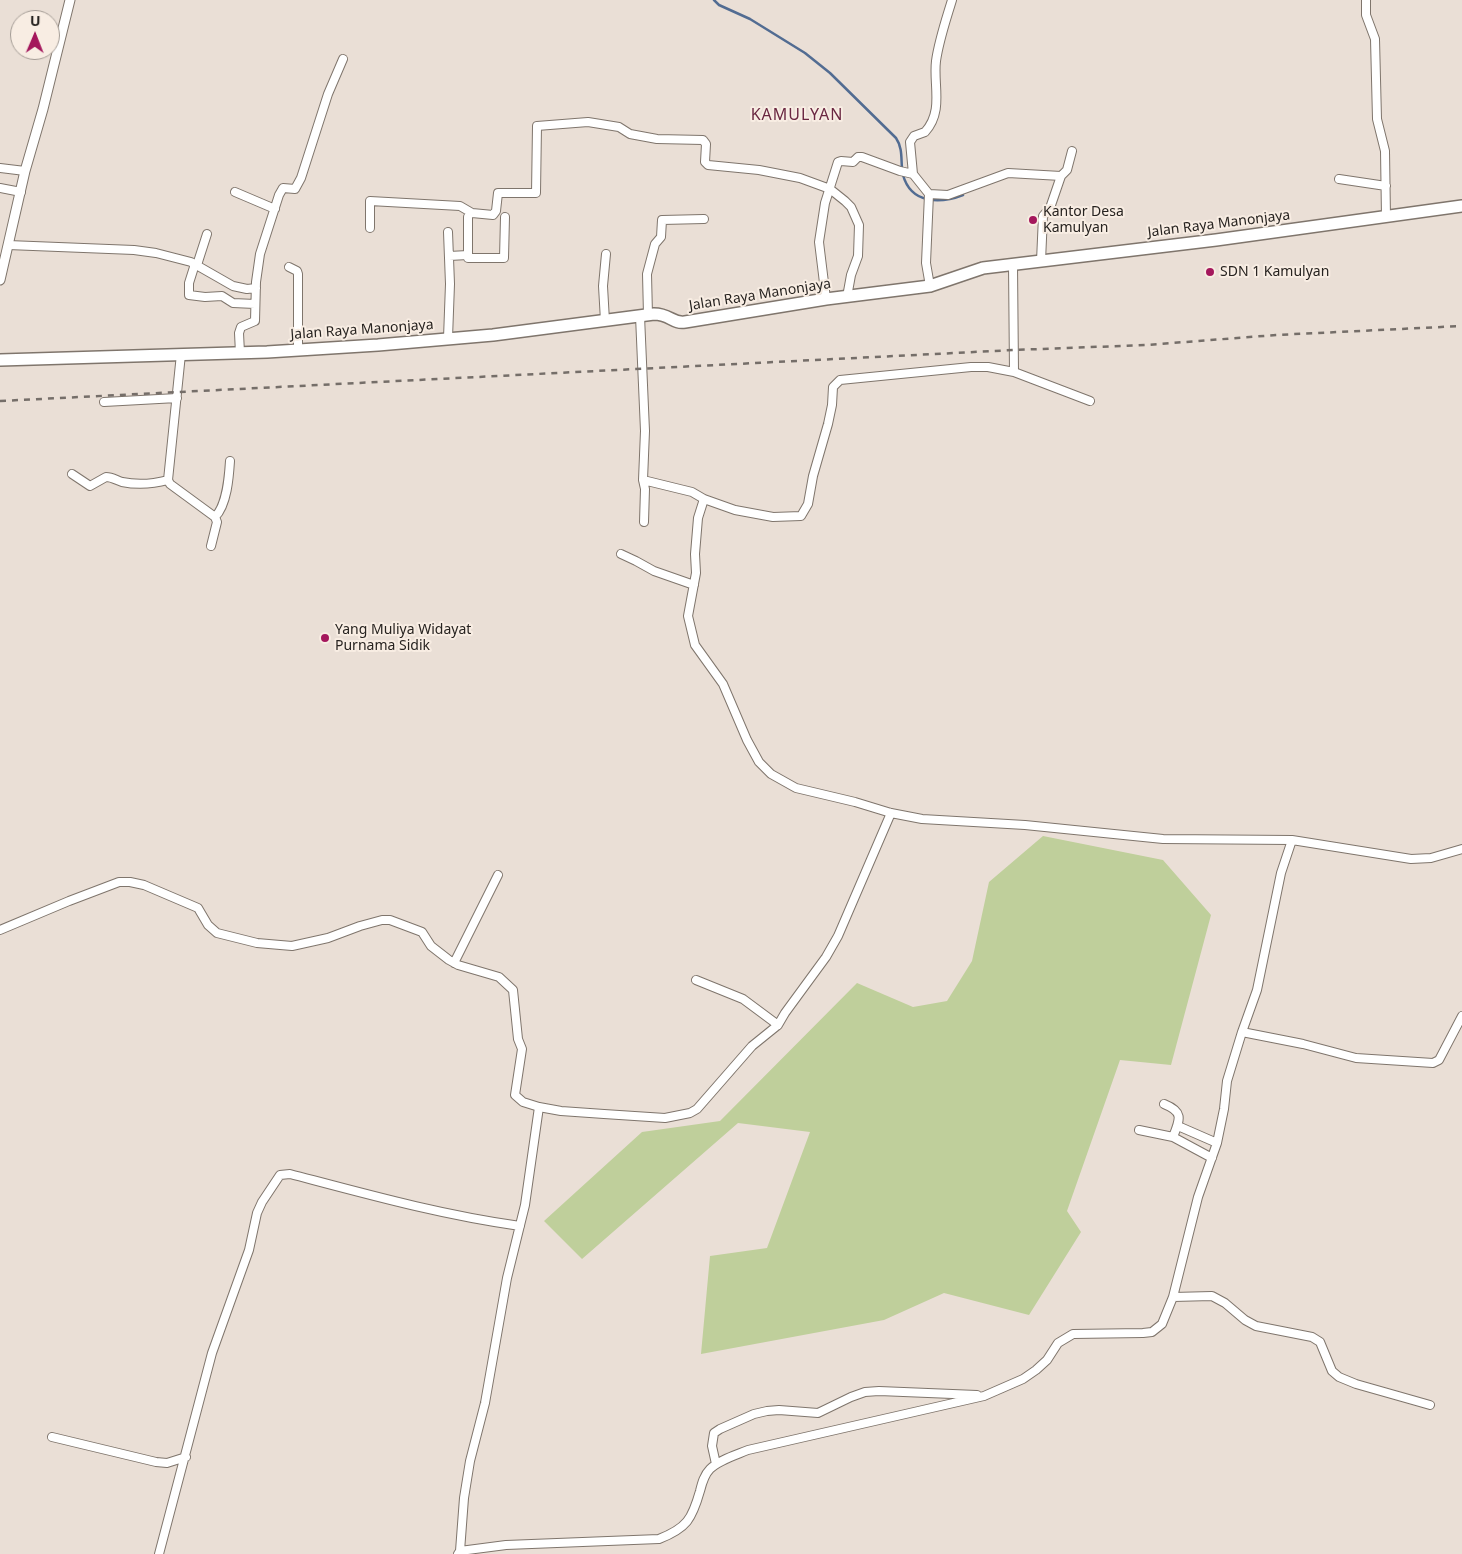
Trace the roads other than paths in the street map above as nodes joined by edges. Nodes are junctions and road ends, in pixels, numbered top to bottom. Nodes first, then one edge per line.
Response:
1 (70, 0) edge
2 (952, 0) edge
3 (1366, 0) edge
4 (342, 59) dead end
5 (1072, 151) dead end
6 (0, 168) edge
7 (25, 172) junction
8 (906, 172) junction
9 (1061, 176) junction
10 (1339, 179) dead end
11 (1386, 186) junction
12 (0, 188) edge
13 (830, 189) junction
14 (21, 192) junction
15 (235, 192) dead end
16 (929, 194) junction
17 (1462, 206) edge
18 (275, 209) junction
19 (468, 217) dead end
20 (505, 217) dead end
21 (1386, 217) junction
22 (704, 219) dead end
23 (370, 228) dead end
24 (448, 232) dead end
25 (207, 234) dead end
26 (8, 245) junction
27 (606, 254) dead end
28 (468, 255) junction
29 (448, 256) junction
30 (1041, 261) junction
31 (196, 265) junction
32 (1013, 265) junction
33 (289, 268) dead end
34 (0, 280) edge
35 (930, 286) junction
36 (256, 288) junction
37 (847, 297) junction
38 (826, 299) junction
39 (255, 304) junction
40 (644, 316) junction
41 (605, 321) junction
42 (448, 338) junction
43 (298, 350) junction
44 (240, 353) junction
45 (181, 354) junction
46 (0, 360) edge
47 (1014, 372) junction
48 (177, 398) junction
49 (1090, 401) dead end
50 (104, 402) dead end
51 (230, 461) dead end
52 (72, 474) dead end
53 (168, 480) junction
54 (643, 480) junction
55 (704, 499) junction
56 (215, 517) junction
57 (644, 522) dead end
58 (211, 546) dead end
59 (621, 554) dead end
60 (694, 585) junction
61 (891, 813) junction
62 (1292, 840) junction
63 (1462, 849) edge
64 (498, 875) dead end
65 (0, 930) edge
66 (454, 963) junction
67 (696, 980) dead end
68 (1462, 1016) edge
69 (778, 1025) junction
70 (1242, 1032) junction
71 (1164, 1104) dead end
72 (539, 1107) junction
73 (1178, 1126) junction
74 (1139, 1130) dead end
75 (1174, 1138) junction
76 (1217, 1143) junction
77 (1212, 1158) junction
78 (520, 1226) junction
79 (1173, 1297) junction
80 (984, 1396) junction
81 (1430, 1405) dead end
82 (52, 1437) dead end
83 (186, 1457) junction
84 (716, 1464) junction
85 (459, 1553) edge
86 (160, 1554) edge

1 - 7 street
2 - 8 street
3 - 11 street
4 - 18 street
5 - 9 street
6 - 7 street
7 - 14 street
8 - 13 street
8 - 16 street
9 - 16 street
9 - 30 street
10 - 11 street
11 - 21 street
12 - 14 street
13 - 23 street
13 - 37 street
13 - 38 street
14 - 26 street
15 - 18 street
16 - 35 street
17 - 21 main road, Jalan Raya Manonjaya
18 - 36 street
19 - 28 street
20 - 28 street
21 - 30 main road, Jalan Raya Manonjaya
22 - 40 street
24 - 29 street
25 - 31 street
26 - 31 street
26 - 34 street
27 - 41 street
28 - 29 street
29 - 42 street
30 - 32 main road, Jalan Raya Manonjaya
31 - 36 street
31 - 39 street
32 - 35 main road, Jalan Raya Manonjaya
32 - 47 street
33 - 43 street
35 - 37 main road, Jalan Raya Manonjaya
36 - 39 street
37 - 38 main road, Jalan Raya Manonjaya
38 - 40 main road, Jalan Raya Manonjaya
39 - 44 street
40 - 41 main road, Jalan Raya Manonjaya
40 - 54 street
41 - 42 main road, Jalan Raya Manonjaya
42 - 43 main road, Jalan Raya Manonjaya
43 - 44 main road, Jalan Raya Manonjaya
44 - 45 main road, Jalan Raya Manonjaya
45 - 46 main road, Jalan Raya Manonjaya
45 - 48 street
47 - 49 street
47 - 55 street
48 - 50 street
48 - 53 street
51 - 56 street
52 - 53 street
53 - 56 street
54 - 55 street
54 - 57 street
55 - 60 street
56 - 58 street
59 - 60 street
60 - 61 street
61 - 62 street
61 - 69 street
62 - 63 street
62 - 70 street
64 - 66 street
65 - 66 street
66 - 72 street
67 - 69 street
68 - 70 street
69 - 72 street
70 - 76 street
71 - 73 street
72 - 78 street
73 - 75 street
73 - 76 street
74 - 75 street
75 - 77 street
76 - 77 street
77 - 79 street
78 - 83 street
78 - 85 street
79 - 80 street
79 - 81 street
80 - 84 street
80 - 84 street
82 - 83 street
83 - 86 street
84 - 85 street

